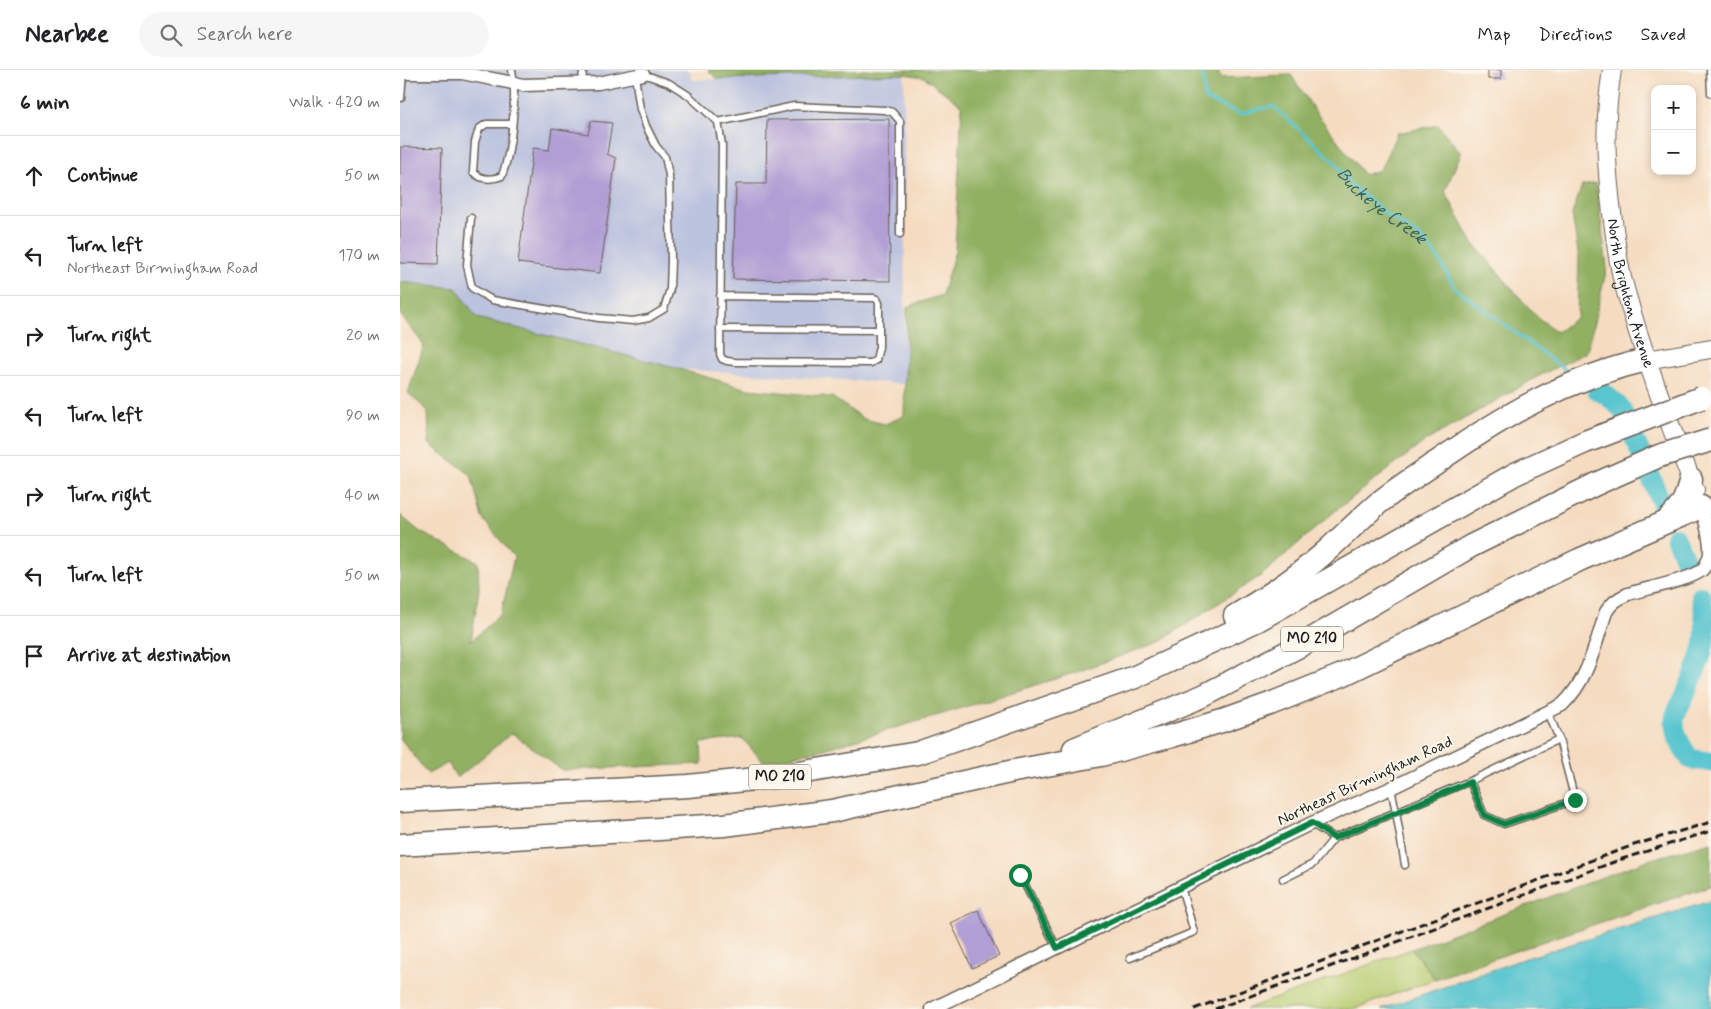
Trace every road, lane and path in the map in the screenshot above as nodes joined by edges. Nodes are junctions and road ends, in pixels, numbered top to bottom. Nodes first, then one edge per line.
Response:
1 (583, 70) edge
2 (1612, 70) edge
3 (1710, 70) edge
4 (443, 72) edge
5 (402, 73) edge
6 (641, 73) edge
7 (513, 76) edge
8 (582, 84) junction
9 (1711, 93) edge
10 (400, 98) edge
11 (718, 122) junction
12 (512, 124) junction
13 (471, 218) dead end
14 (900, 234) dead end
15 (720, 296) junction
16 (720, 329) junction
17 (879, 330) junction
18 (1711, 349) edge
19 (1646, 360) junction
20 (1706, 396) edge
21 (1711, 440) edge
22 (1691, 479) junction
23 (1706, 506) edge
24 (1666, 522) junction
25 (1135, 677) junction
26 (1548, 712) junction
27 (1559, 739) junction
28 (1014, 770) junction
29 (1470, 782) junction
30 (1391, 788) junction
31 (400, 801) edge
32 (1396, 812) junction
33 (1312, 823) junction
34 (1334, 838) junction
35 (400, 845) edge
36 (1405, 865) dead end
37 (1020, 875) dead end
38 (1283, 879) dead end
39 (1181, 887) junction
40 (1057, 948) junction
41 (1130, 958) dead end
42 (932, 1009) edge

1 - 8 lane
2 - 19 main road, North Brighton Avenue
3 - 9 lane
4 - 5 street
4 - 7 street
5 - 10 lane
6 - 8 street
6 - 11 lane
6 - 13 lane
7 - 8 street
7 - 12 lane
11 - 14 lane
11 - 15 lane
12 - 12 lane
15 - 16 lane
15 - 17 lane
16 - 17 lane
16 - 17 lane
18 - 19 main road
19 - 22 main road, North Brighton Avenue
19 - 25 highway
20 - 25 highway, MO 210, bridge
21 - 28 highway, MO 210, bridge
22 - 23 main road, North Brighton Avenue
22 - 24 highway
23 - 24 highway
23 - 26 street, Northeast Birmingham Road
24 - 28 highway
25 - 31 highway, MO 210
26 - 27 lane
26 - 30 street, Northeast Birmingham Road
27 - 29 lane
27 - 29 lane
28 - 35 highway, MO 210
29 - 32 lane
30 - 32 lane
30 - 33 street, Northeast Birmingham Road
32 - 34 lane
32 - 36 lane
33 - 34 lane
33 - 39 street, Northeast Birmingham Road
34 - 38 lane
37 - 40 lane
39 - 40 street, Northeast Birmingham Road
39 - 41 lane
40 - 42 street, Northeast Birmingham Road

